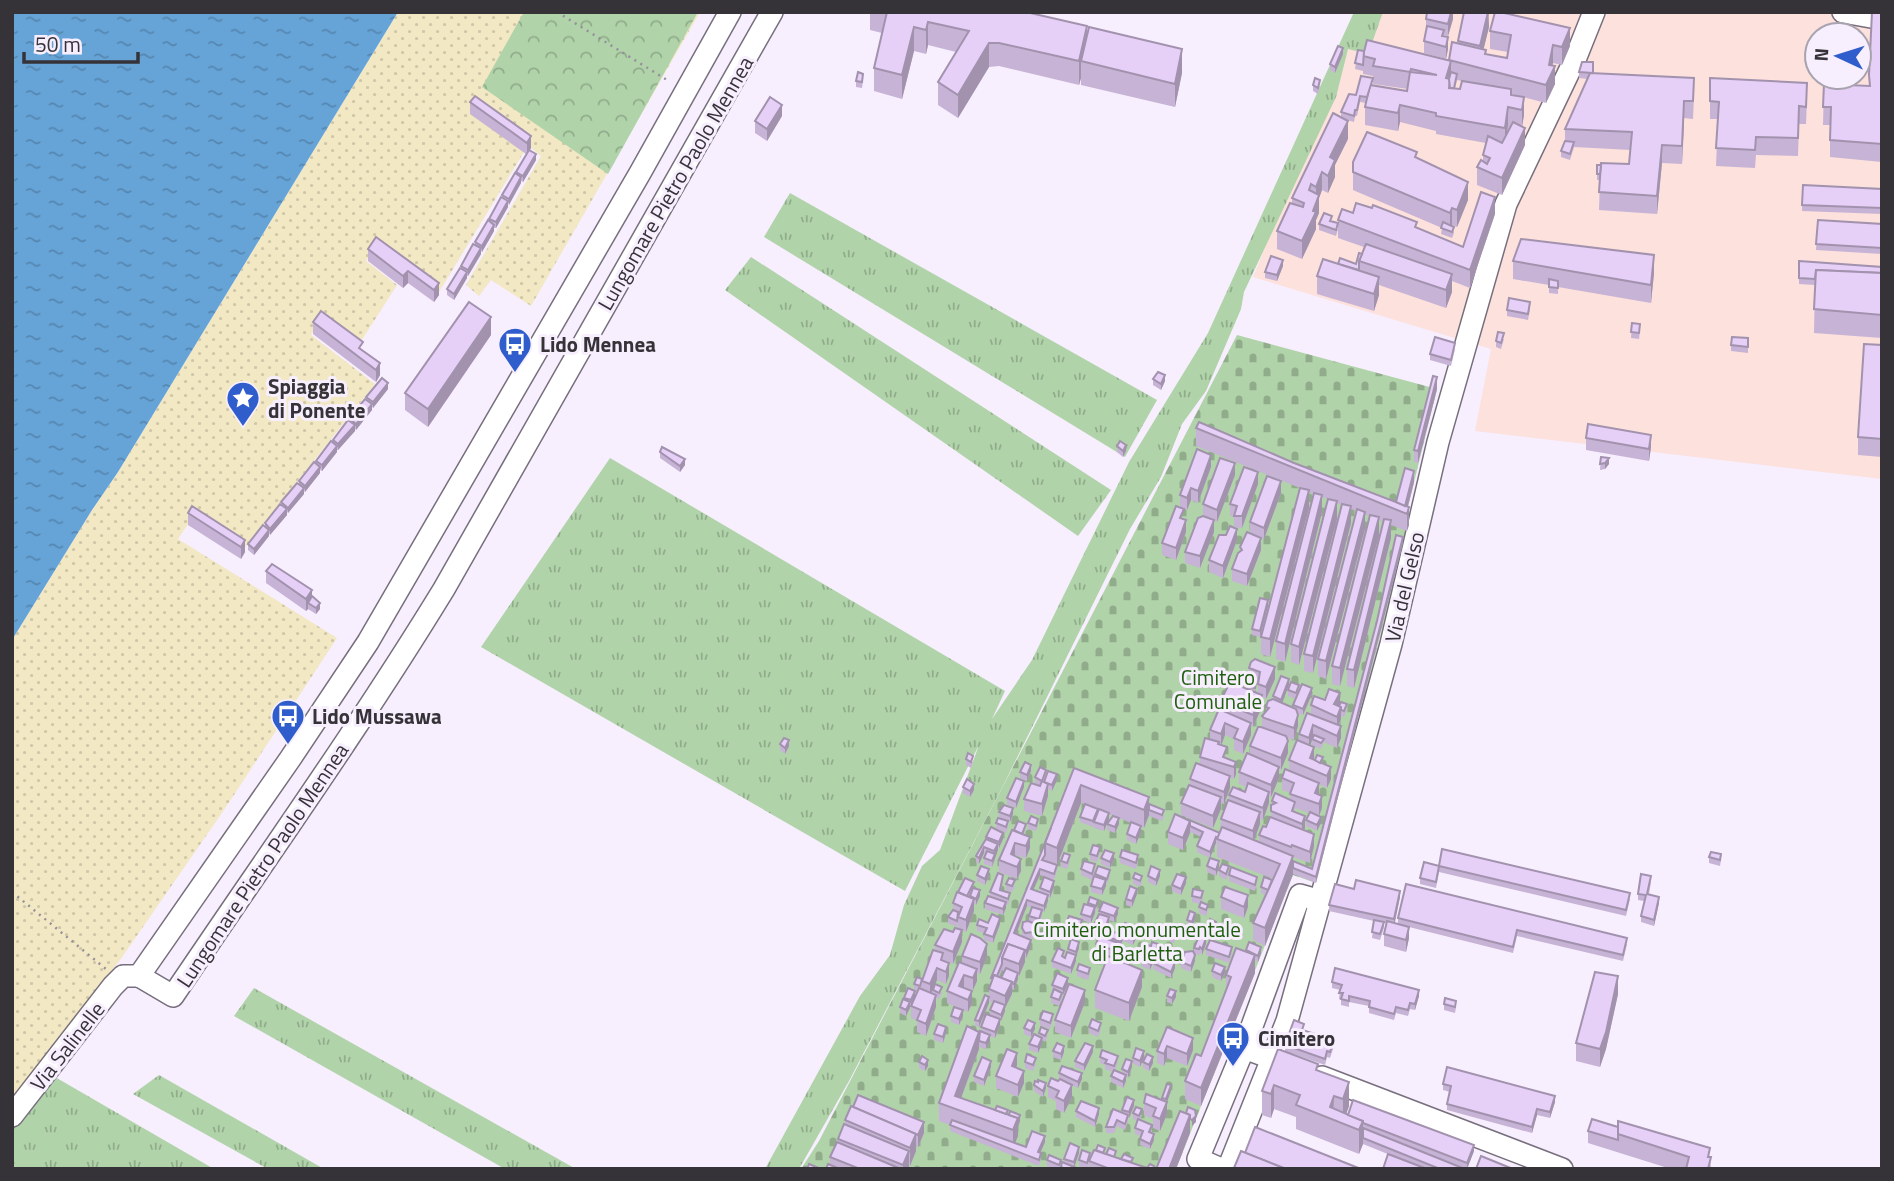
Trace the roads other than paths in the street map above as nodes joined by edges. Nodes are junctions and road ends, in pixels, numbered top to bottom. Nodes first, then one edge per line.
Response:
1 (730, 12) edge
2 (772, 12) edge
3 (1594, 12) edge
4 (1843, 12) edge
5 (1882, 19) edge
6 (640, 173) junction
7 (663, 203) junction
8 (494, 426) junction
9 (525, 447) junction
10 (1321, 901) junction
11 (127, 978) junction
12 (1244, 1048) junction
13 (1273, 1059) junction
14 (12, 1116) edge
15 (1221, 1169) edge
16 (1228, 1169) edge
17 (1562, 1169) edge

1 - 6 street, Lungomare Pietro Paolo Mennea
2 - 7 street, Lungomare Pietro Paolo Mennea
3 - 10 street, Via del Gelso
4 - 5 street
6 - 7 street
6 - 8 street, Lungomare Pietro Paolo Mennea
7 - 9 street, Lungomare Pietro Paolo Mennea
8 - 9 street
8 - 11 street, Lungomare Pietro Paolo Mennea
9 - 11 street, Lungomare Pietro Paolo Mennea
10 - 12 street
10 - 13 street, Via del Gelso
11 - 14 street, Via Salinelle
12 - 13 street
12 - 15 street
13 - 16 street, Via del Gelso
13 - 17 street

